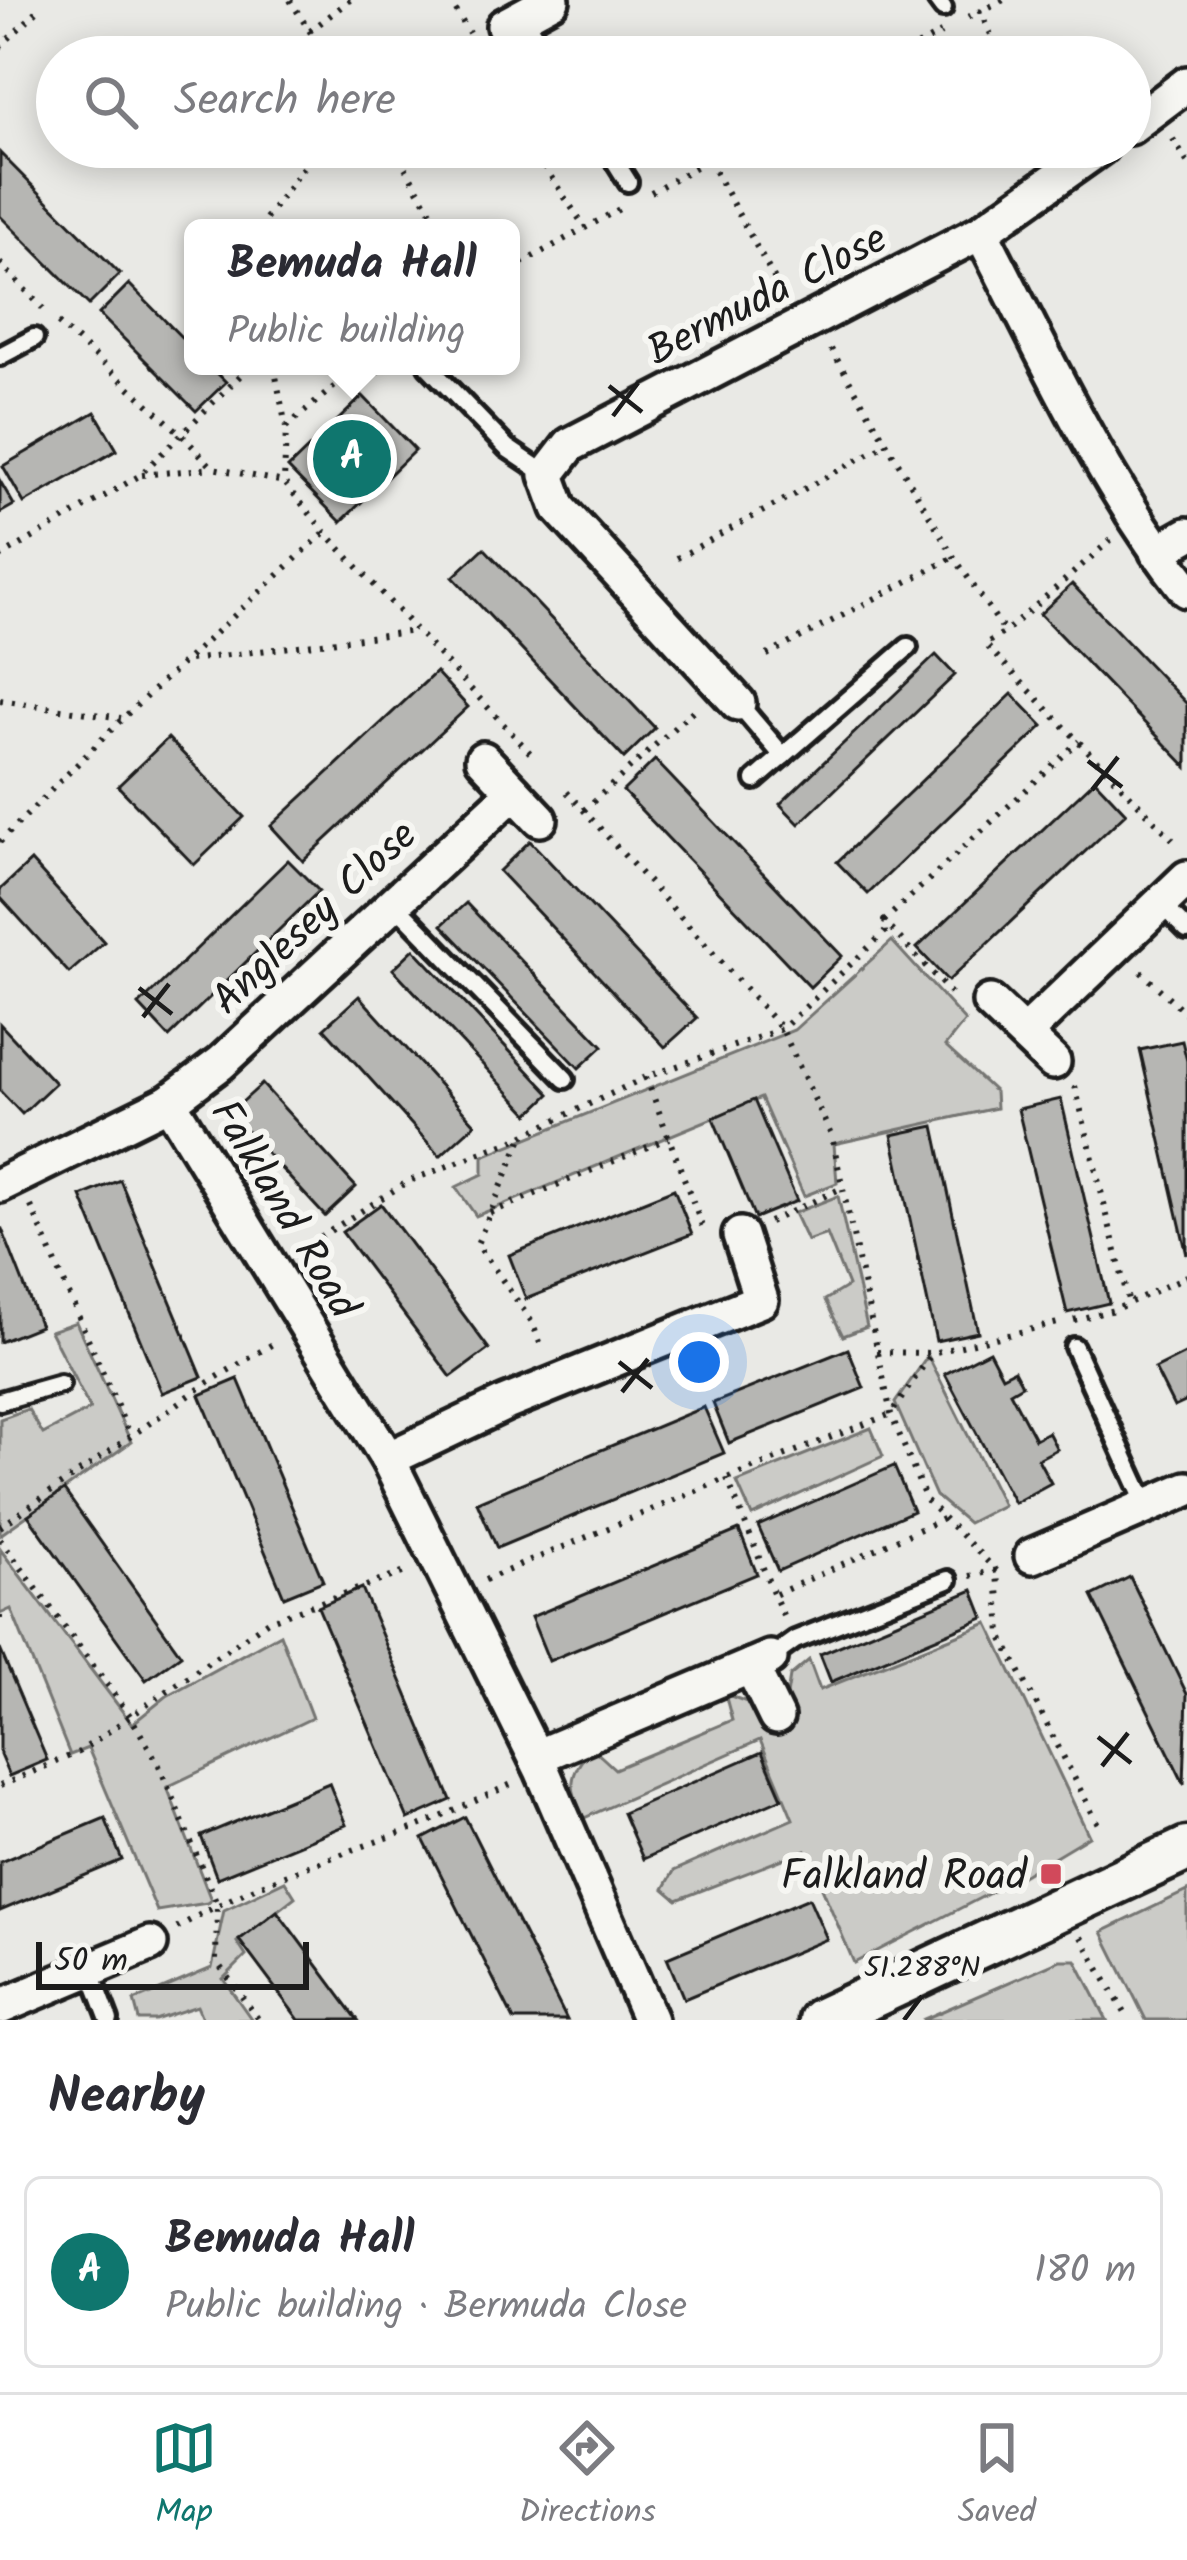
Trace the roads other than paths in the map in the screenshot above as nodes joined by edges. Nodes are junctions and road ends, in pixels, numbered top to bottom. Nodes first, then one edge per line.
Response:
1 (552, 0) edge
2 (514, 22) joint
3 (528, 36) edge
4 (1187, 84) edge
5 (1151, 111) edge
6 (619, 168) edge
7 (1071, 168) edge
8 (628, 182) dead end
9 (981, 232) junction
10 (34, 338) dead end
11 (0, 356) edge
12 (437, 375) edge
13 (548, 476) junction
14 (1187, 535) edge
15 (1157, 552) junction
16 (1187, 590) edge
17 (908, 647) dead end
18 (738, 703) joint
19 (783, 757) junction
20 (483, 759) dead end
21 (755, 780) dead end
22 (514, 792) junction
23 (540, 819) dead end
24 (1185, 863) edge
25 (394, 903) junction
26 (1160, 904) junction
27 (1187, 930) edge
28 (974, 1002) road end
29 (1024, 1033) junction
30 (1053, 1062) road end
31 (565, 1079) dead end
32 (169, 1102) junction
33 (13, 1191) edge
34 (740, 1235) road end
35 (1074, 1347) dead end
36 (59, 1384) dead end
37 (0, 1401) edge
38 (388, 1459) junction
39 (1187, 1490) edge
40 (1148, 1509) junction
41 (1032, 1556) road end
42 (948, 1580) road end
43 (772, 1655) junction
44 (776, 1717) dead end
45 (539, 1763) junction
46 (1187, 1849) edge
47 (151, 1944) road end
48 (90, 1970) junction
49 (0, 2006) edge
50 (110, 2020) edge
51 (650, 2020) edge
52 (820, 2020) edge

1 - 2 street
2 - 3 lane
4 - 5 street
6 - 8 lane
7 - 9 street, Bermuda Close
9 - 13 street, Bermuda Close
9 - 15 street
10 - 11 lane
12 - 13 lane
13 - 18 street
14 - 15 street
15 - 16 street
17 - 19 lane
18 - 19 lane
19 - 21 lane
20 - 22 street
22 - 23 street
22 - 25 street, Anglesey Close
24 - 26 street
25 - 31 lane
25 - 32 street, Anglesey Close
26 - 27 lane
26 - 29 street
28 - 29 street
29 - 30 street
32 - 33 street, Falkland Road
32 - 38 street, Falkland Road
34 - 38 street
35 - 40 lane
36 - 37 lane
38 - 45 street, Falkland Road
39 - 40 street
40 - 41 street
42 - 43 lane
43 - 44 street
43 - 45 street
45 - 51 street, Falkland Road
46 - 52 street
47 - 48 street
48 - 49 street
48 - 50 lane

